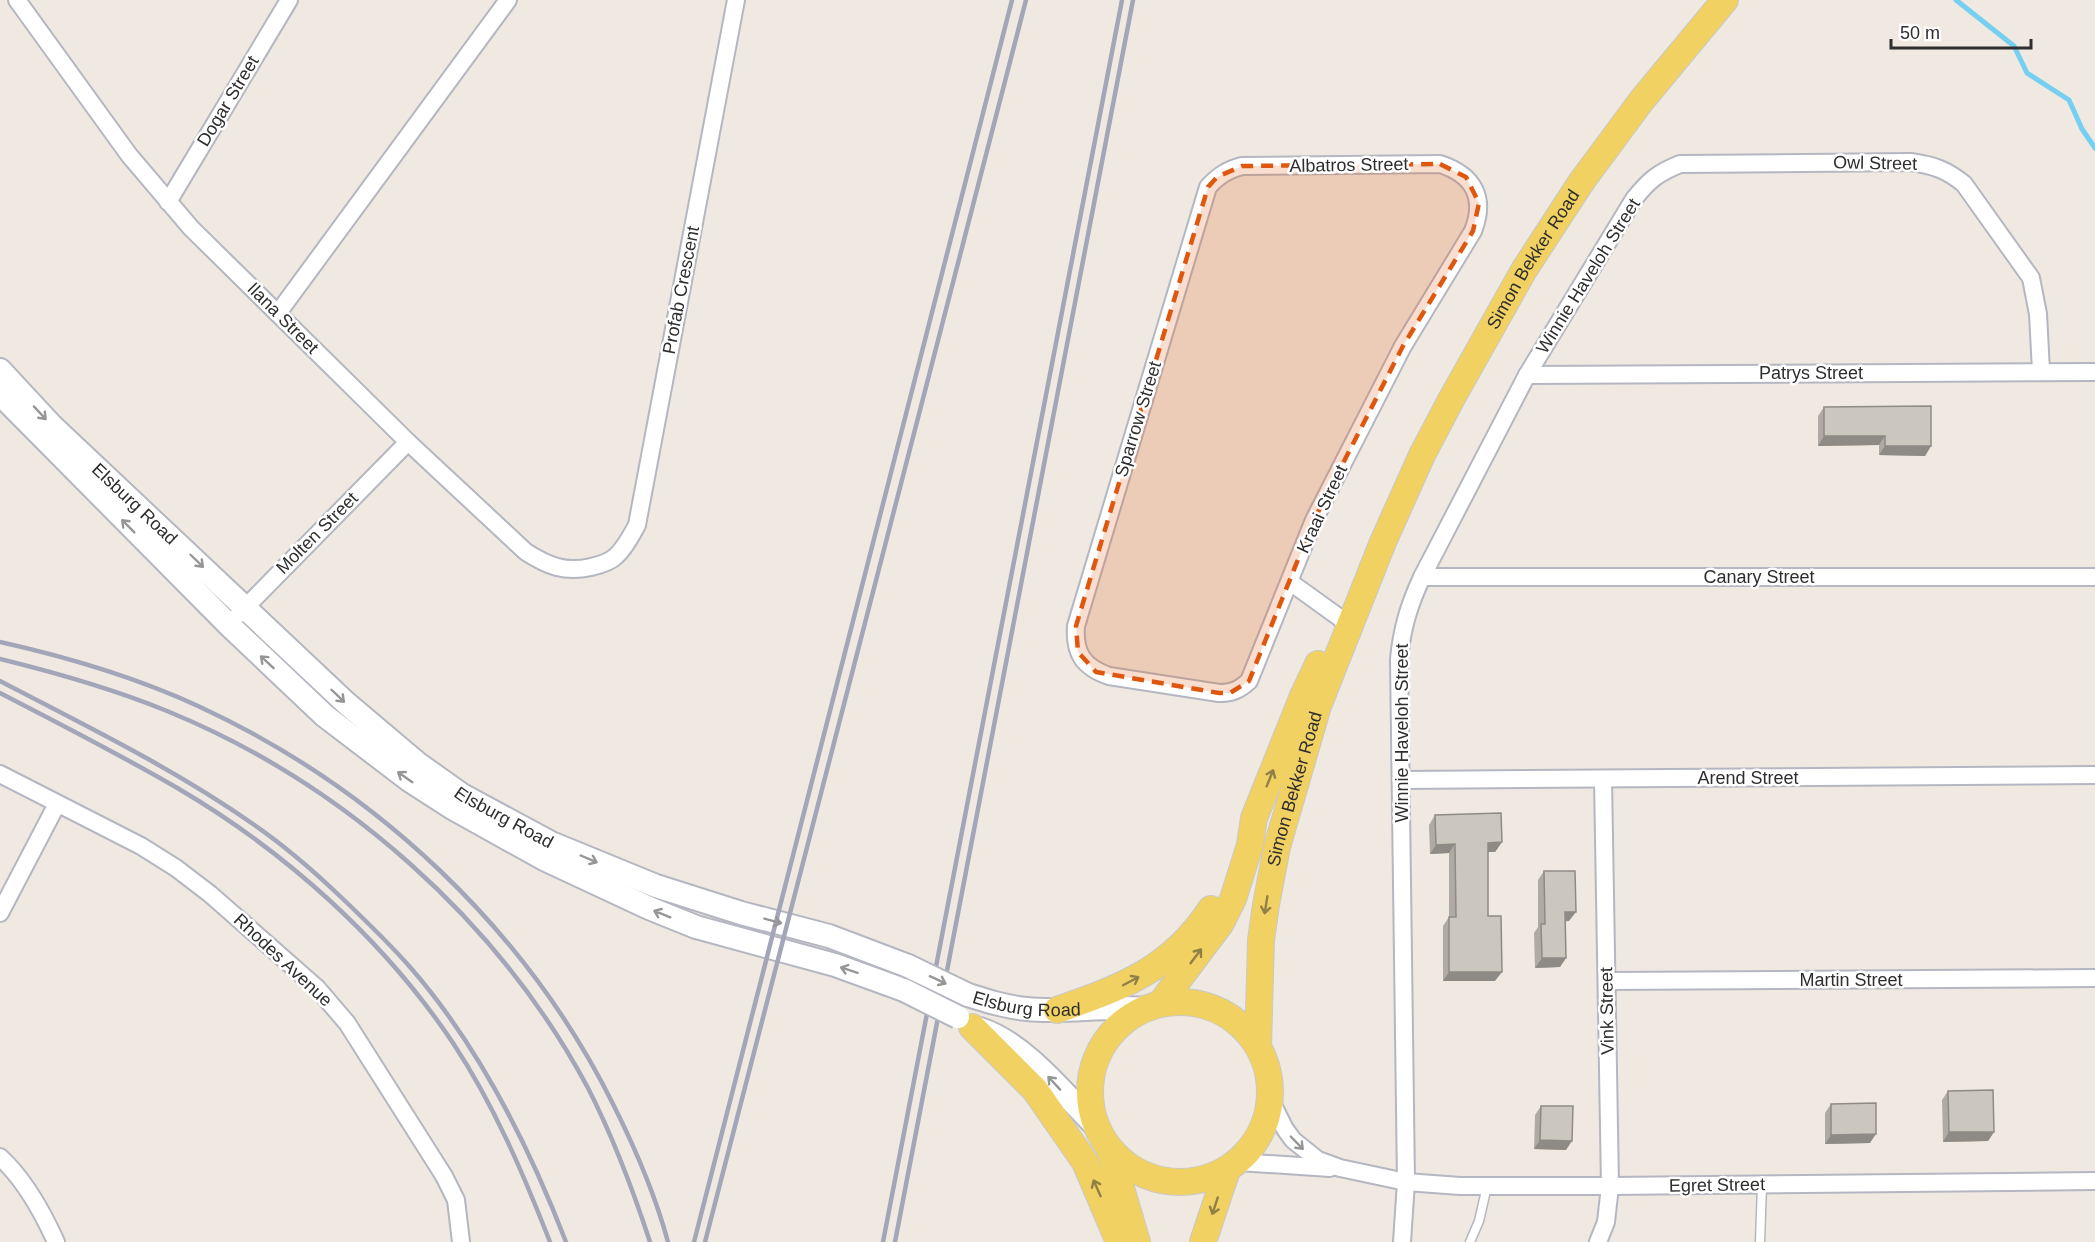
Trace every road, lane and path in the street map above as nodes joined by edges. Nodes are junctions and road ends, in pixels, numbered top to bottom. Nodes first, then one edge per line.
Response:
1 (17, 0) edge
2 (289, 0) edge
3 (508, 0) edge
4 (736, 0) edge
5 (1725, 0) edge
6 (1680, 164) joint
7 (1217, 177) joint
8 (1474, 189) joint
9 (168, 202) junction
10 (278, 313) junction
11 (0, 370) edge
12 (2041, 371) junction
13 (2095, 372) edge
14 (1527, 375) junction
15 (0, 394) edge
16 (408, 442) junction
17 (600, 565) joint
18 (1422, 576) junction
19 (2095, 577) edge
20 (1290, 582) junction
21 (244, 606) junction
22 (1345, 623) junction
23 (230, 627) junction
24 (1086, 663) joint
25 (0, 774) edge
26 (2095, 775) edge
27 (1603, 779) junction
28 (1402, 780) junction
29 (57, 804) junction
30 (1254, 818) junction
31 (0, 913) edge
32 (2095, 978) edge
33 (1607, 981) junction
34 (1152, 1006) junction
35 (1057, 1010) junction
36 (965, 1022) junction
37 (1258, 1046) junction
38 (1270, 1099) junction
39 (1095, 1125) junction
40 (1110, 1151) junction
41 (0, 1156) edge
42 (1232, 1166) junction
43 (1340, 1168) junction
44 (2095, 1181) edge
45 (1406, 1182) junction
46 (1762, 1185) junction
47 (1487, 1186) junction
48 (1610, 1186) junction
49 (56, 1242) edge
50 (461, 1242) edge
51 (1119, 1242) edge
52 (1137, 1242) edge
53 (1203, 1242) edge
54 (1402, 1242) edge
55 (1470, 1242) edge
56 (1598, 1242) edge
57 (1760, 1242) edge

1 - 9 street, Ilana Street
2 - 9 street, Dogar Street
3 - 10 street
4 - 17 street, Profab Crescent
5 - 22 main road, Simon Bekker Road
6 - 12 street, Owl Street
6 - 14 street, Winnie Haveloh Street
7 - 8 street, Albatros Street
7 - 24 street, Sparrow Street
8 - 20 street, Kraai Street
9 - 10 street, Ilana Street
10 - 16 street, Ilana Street
11 -> 21 main road, Elsburg Road
12 - 13 street, Patrys Street
12 - 14 street, Patrys Street
14 - 18 street, Winnie Haveloh Street
23 -> 15 main road, Elsburg Road
16 - 17 street, Ilana Street
16 - 21 street, Molten Street
18 - 19 street, Canary Street
18 - 28 street, Winnie Haveloh Street
20 - 22 street
20 - 24 street, Kraai Street
21 - 23 street, Molten Street
21 -> 35 main road, Elsburg Road, bridge
30 -> 22 main road, Simon Bekker Road
22 -> 37 main road, Simon Bekker Road
36 -> 23 main road, Elsburg Road, bridge
25 - 29 street, Rhodes Avenue
26 - 27 street, Arend Street
27 - 28 street, Arend Street
27 - 33 street, Vink Street
28 - 45 street, Winnie Haveloh Street
29 - 31 street
29 - 50 street, Rhodes Avenue
34 -> 30 main road, Simon Bekker Road
35 -> 30 main road
32 - 33 street, Martin Street
33 - 48 street, Vink Street
34 - 35 main road, Elsburg Road
34 - 37 main road
34 - 39 main road
39 -> 36 main road, Elsburg Road
51 -> 36 main road
37 - 38 main road
38 - 42 main road
38 -> 43 street
39 - 40 main road
40 - 42 main road
40 - 52 main road
41 - 49 street
42 - 43 street
42 -> 53 main road
43 - 45 street, Egret Street
44 - 46 street, Egret Street
45 - 47 street, Egret Street
45 - 54 street, Winnie Haveloh Street
46 - 48 street, Egret Street
46 - 57 lane
47 - 48 street, Egret Street
47 - 55 lane
48 - 56 street, Vink Street

